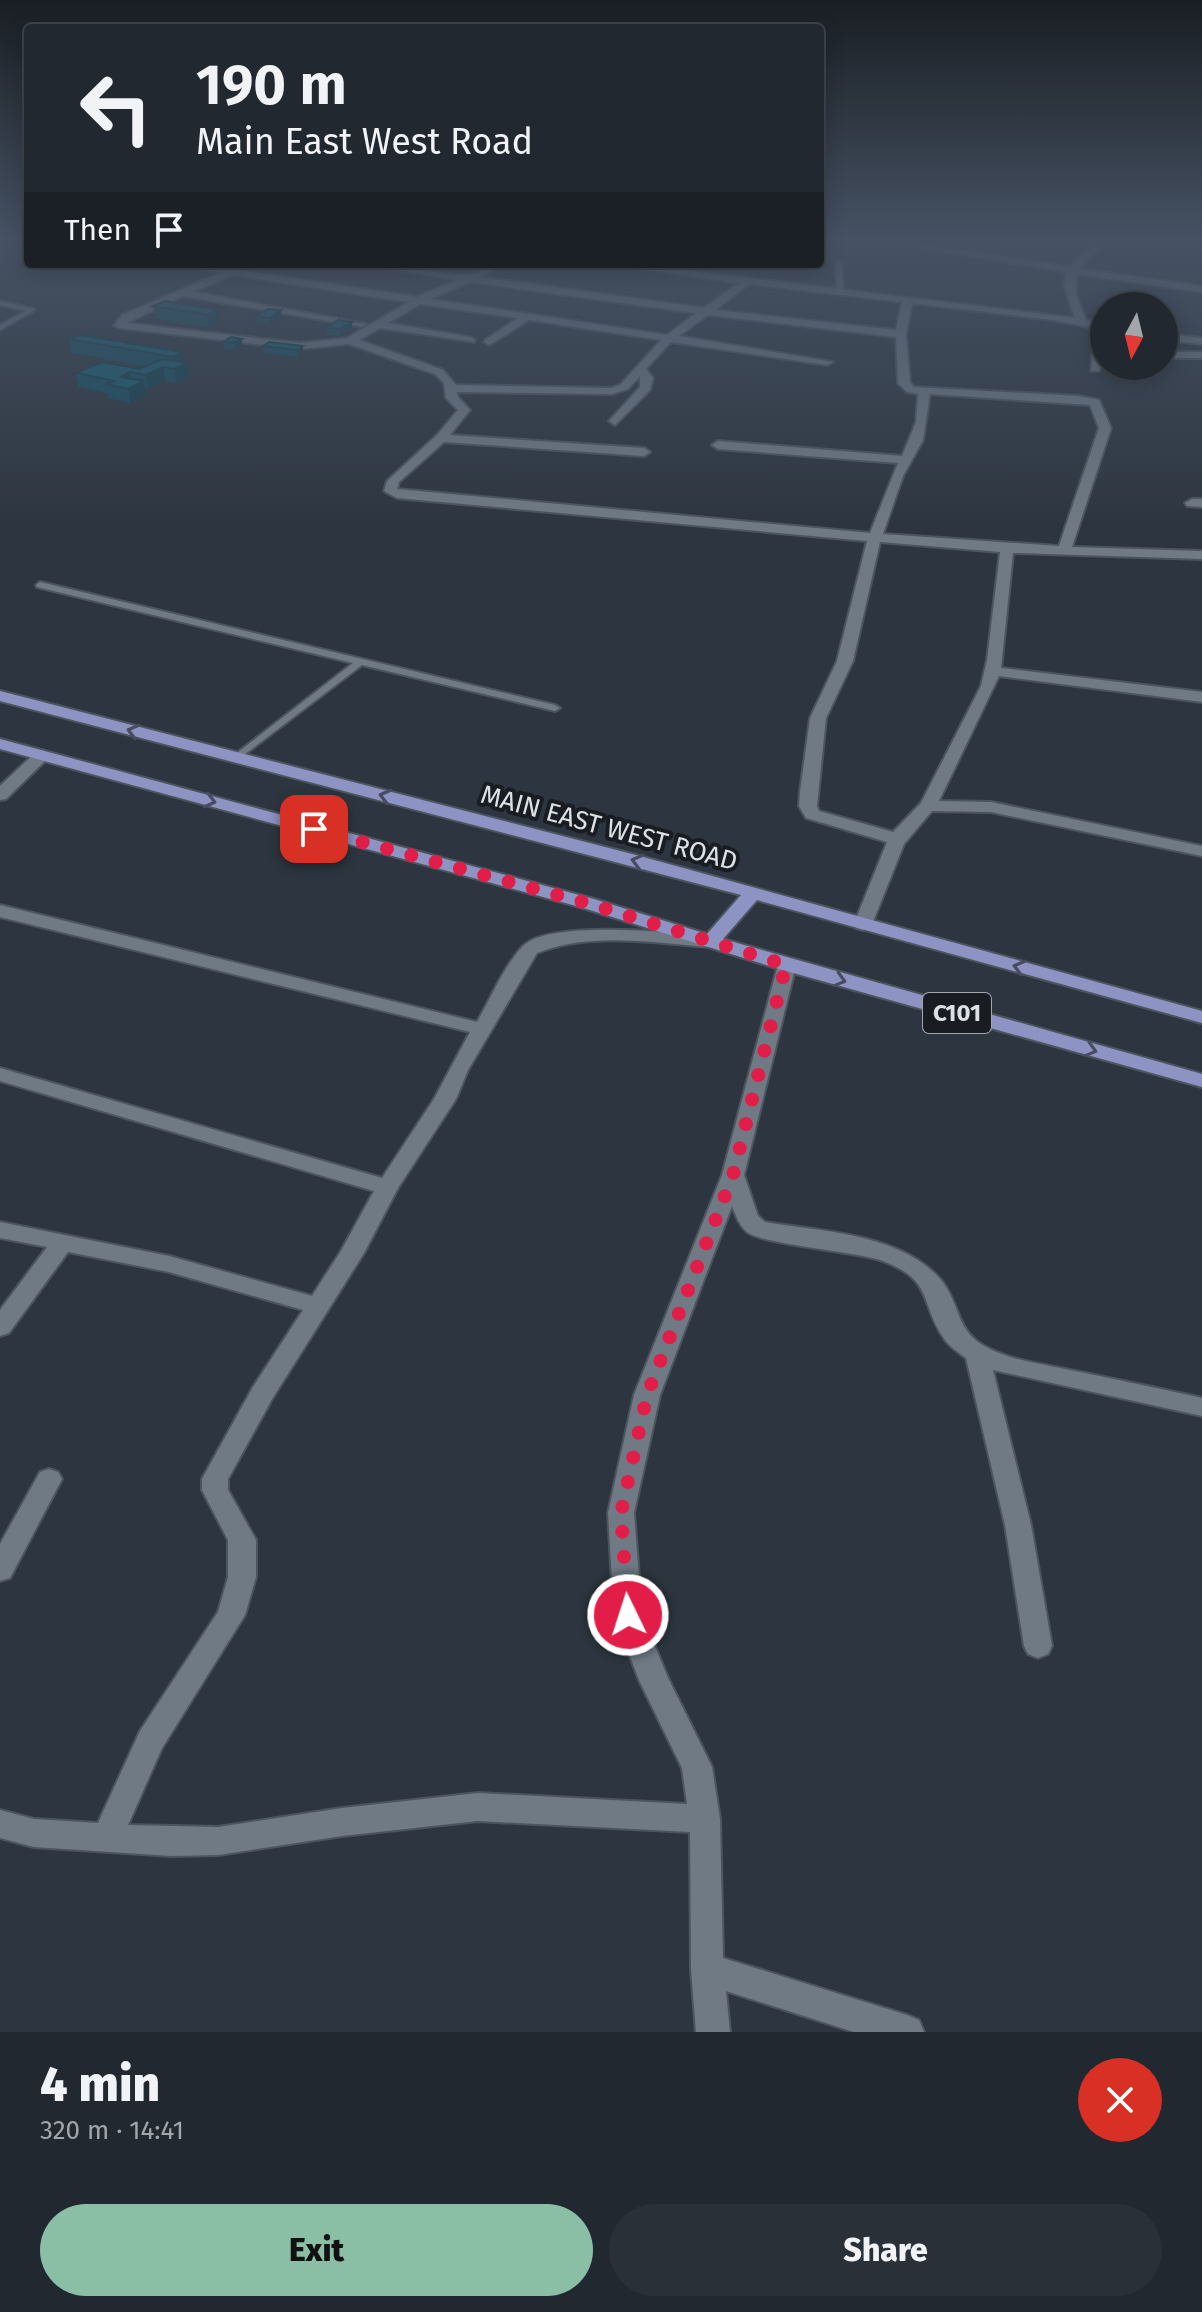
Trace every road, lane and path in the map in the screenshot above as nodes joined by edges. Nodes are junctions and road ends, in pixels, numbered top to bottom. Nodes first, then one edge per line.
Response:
1 (901, 334) edge
2 (204, 335) edge
3 (360, 335) edge
4 (438, 335) edge
5 (500, 335) edge
6 (641, 335) edge
7 (674, 335) edge
8 (1178, 338) edge
9 (668, 339) junction
10 (470, 340) dead end
11 (350, 341) junction
12 (1202, 341) edge
13 (489, 342) dead end
14 (1178, 355) edge
15 (1202, 355) edge
16 (827, 362) dead end
17 (640, 369) junction
18 (452, 388) junction
19 (924, 392) junction
20 (615, 421) dead end
21 (441, 438) junction
22 (718, 445) dead end
23 (644, 452) dead end
24 (906, 460) junction
25 (875, 536) junction
26 (1007, 549) junction
27 (1064, 551) junction
28 (1202, 555) edge
29 (40, 585) dead end
30 (360, 662) junction
31 (992, 671) junction
32 (0, 696) edge
33 (1202, 697) edge
34 (555, 708) dead end
35 (0, 744) edge
36 (42, 755) junction
37 (236, 758) junction
38 (0, 795) edge
39 (928, 806) junction
40 (897, 839) junction
41 (1202, 851) edge
42 (752, 894) junction
43 (0, 911) edge
44 (863, 924) junction
45 (712, 941) junction
46 (786, 965) junction
47 (1202, 1017) edge
48 (482, 1029) junction
49 (0, 1074) edge
50 (1202, 1081) edge
51 (733, 1175) junction
52 (387, 1187) junction
53 (0, 1230) edge
54 (64, 1241) junction
55 (318, 1306) junction
56 (0, 1327) edge
57 (977, 1354) junction
58 (1202, 1407) edge
59 (49, 1479) dead end
60 (0, 1570) edge
61 (1038, 1646) dead end
62 (705, 1819) junction
63 (0, 1824) edge
64 (107, 1838) junction
65 (707, 1969) junction
66 (713, 2032) edge
67 (907, 2032) edge

1 - 19 street
2 - 11 street
3 - 11 street
4 - 10 street
5 - 13 street
6 - 9 street
7 - 9 street
8 - 12 street
9 - 16 street
9 - 17 street
11 - 18 street
14 - 15 street
17 - 18 street
17 - 20 street
18 - 21 street
19 - 24 street
19 - 27 street
21 - 23 street
21 - 25 street
22 - 24 street
24 - 25 street
25 - 26 street
25 - 40 street
26 - 27 street
26 - 31 street
27 - 28 street
29 - 30 lane
30 - 34 lane
30 - 37 lane
31 - 33 street
31 - 39 street
37 -> 32 main road, MAIN EAST WEST ROAD / C101
35 - 36 main road, C101
36 - 38 street
36 -> 45 main road, C101
42 -> 37 main road, MAIN EAST WEST ROAD / C101
39 - 40 street
39 - 41 street
40 - 44 street
42 - 44 main road, MAIN EAST WEST ROAD / C101
42 - 45 main road
43 - 48 street
47 -> 44 main road, MAIN EAST WEST ROAD / C101
45 - 46 main road, C101
45 - 48 street
46 -> 50 main road, C101
46 - 51 street
48 - 52 street
49 - 52 street
51 - 57 street
51 - 62 street
52 - 55 street
53 - 54 street
54 - 55 street
54 - 56 street
55 - 64 street
57 - 58 street
57 - 61 street
59 - 60 street
62 - 64 street
62 - 65 street
63 - 64 street
65 - 66 street
65 - 67 street

